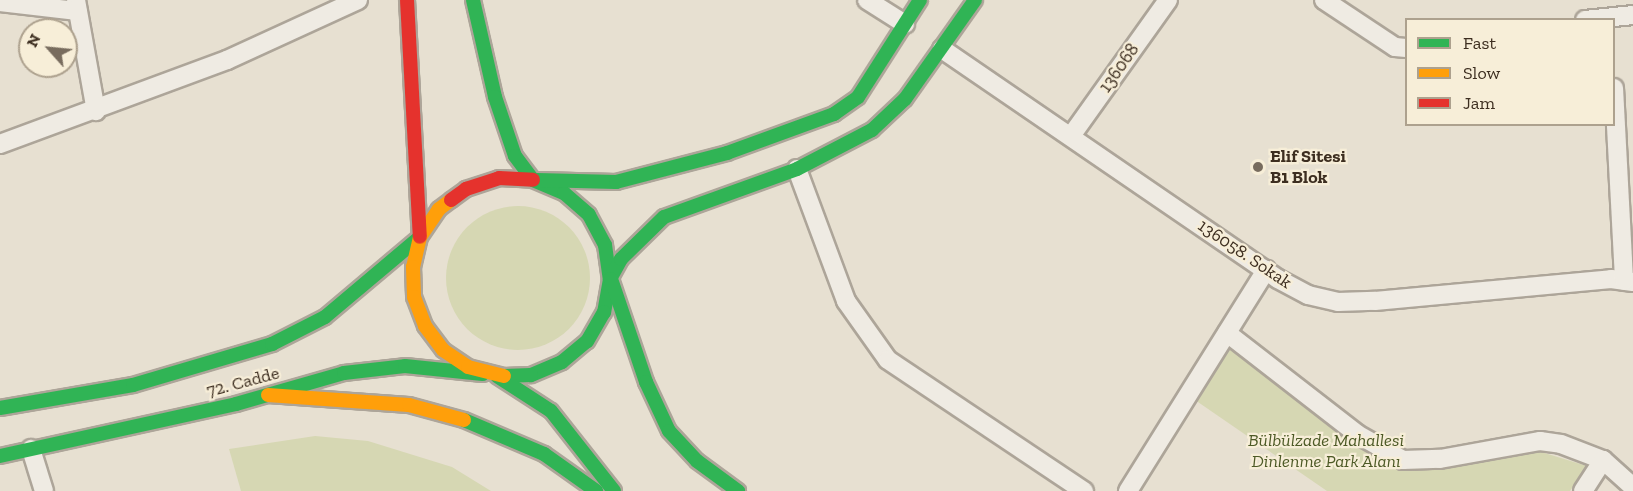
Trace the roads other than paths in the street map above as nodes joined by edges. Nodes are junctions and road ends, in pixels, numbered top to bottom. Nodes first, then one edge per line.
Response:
1 (358, 0) edge
2 (407, 0) edge
3 (473, 0) edge
4 (867, 0) edge
5 (920, 0) edge
6 (975, 0) edge
7 (1168, 0) edge
8 (1324, 0) edge
9 (0, 2) edge
10 (76, 6) edge
11 (1609, 12) edge
12 (1633, 15) edge
13 (1591, 18) edge
14 (905, 24) junction
15 (1405, 48) edge
16 (942, 49) junction
17 (1615, 102) edge
18 (96, 111) junction
19 (1071, 136) junction
20 (0, 144) edge
21 (797, 169) junction
22 (533, 180) junction
23 (420, 237) junction
24 (1266, 270) junction
25 (610, 279) junction
26 (1628, 281) edge
27 (1227, 333) junction
28 (497, 376) junction
29 (268, 395) junction
30 (0, 408) edge
31 (31, 449) junction
32 (0, 456) edge
33 (1603, 460) junction
34 (1633, 487) edge
35 (44, 491) edge
36 (596, 491) edge
37 (614, 491) edge
38 (738, 491) edge
39 (1084, 491) edge
40 (1128, 491) edge
41 (1582, 491) edge

1 - 18 street
2 - 23 main road
3 - 22 main road
4 - 14 street
5 - 14 main road
6 - 16 main road
7 - 19 street, 136068
8 - 15 street
9 - 10 street
10 - 18 street
11 - 12 street
11 - 13 street
14 - 22 main road
16 - 19 street, 136058. Sokak
16 - 21 main road
17 - 26 street
18 - 20 street
19 - 24 street, 136058. Sokak
21 - 25 main road
21 - 39 street
22 - 23 main road
22 - 25 main road
23 - 28 main road
23 - 30 main road
24 - 26 street, 136058. Sokak
24 - 27 street
25 - 28 main road
25 - 38 main road
27 - 33 street
27 - 40 street
28 - 29 main road, 72. Cadde
28 - 37 main road
29 - 31 main road, 72. Cadde
29 - 36 main road
31 - 32 main road, 72. Cadde
31 - 35 street
33 - 34 street
33 - 41 street

